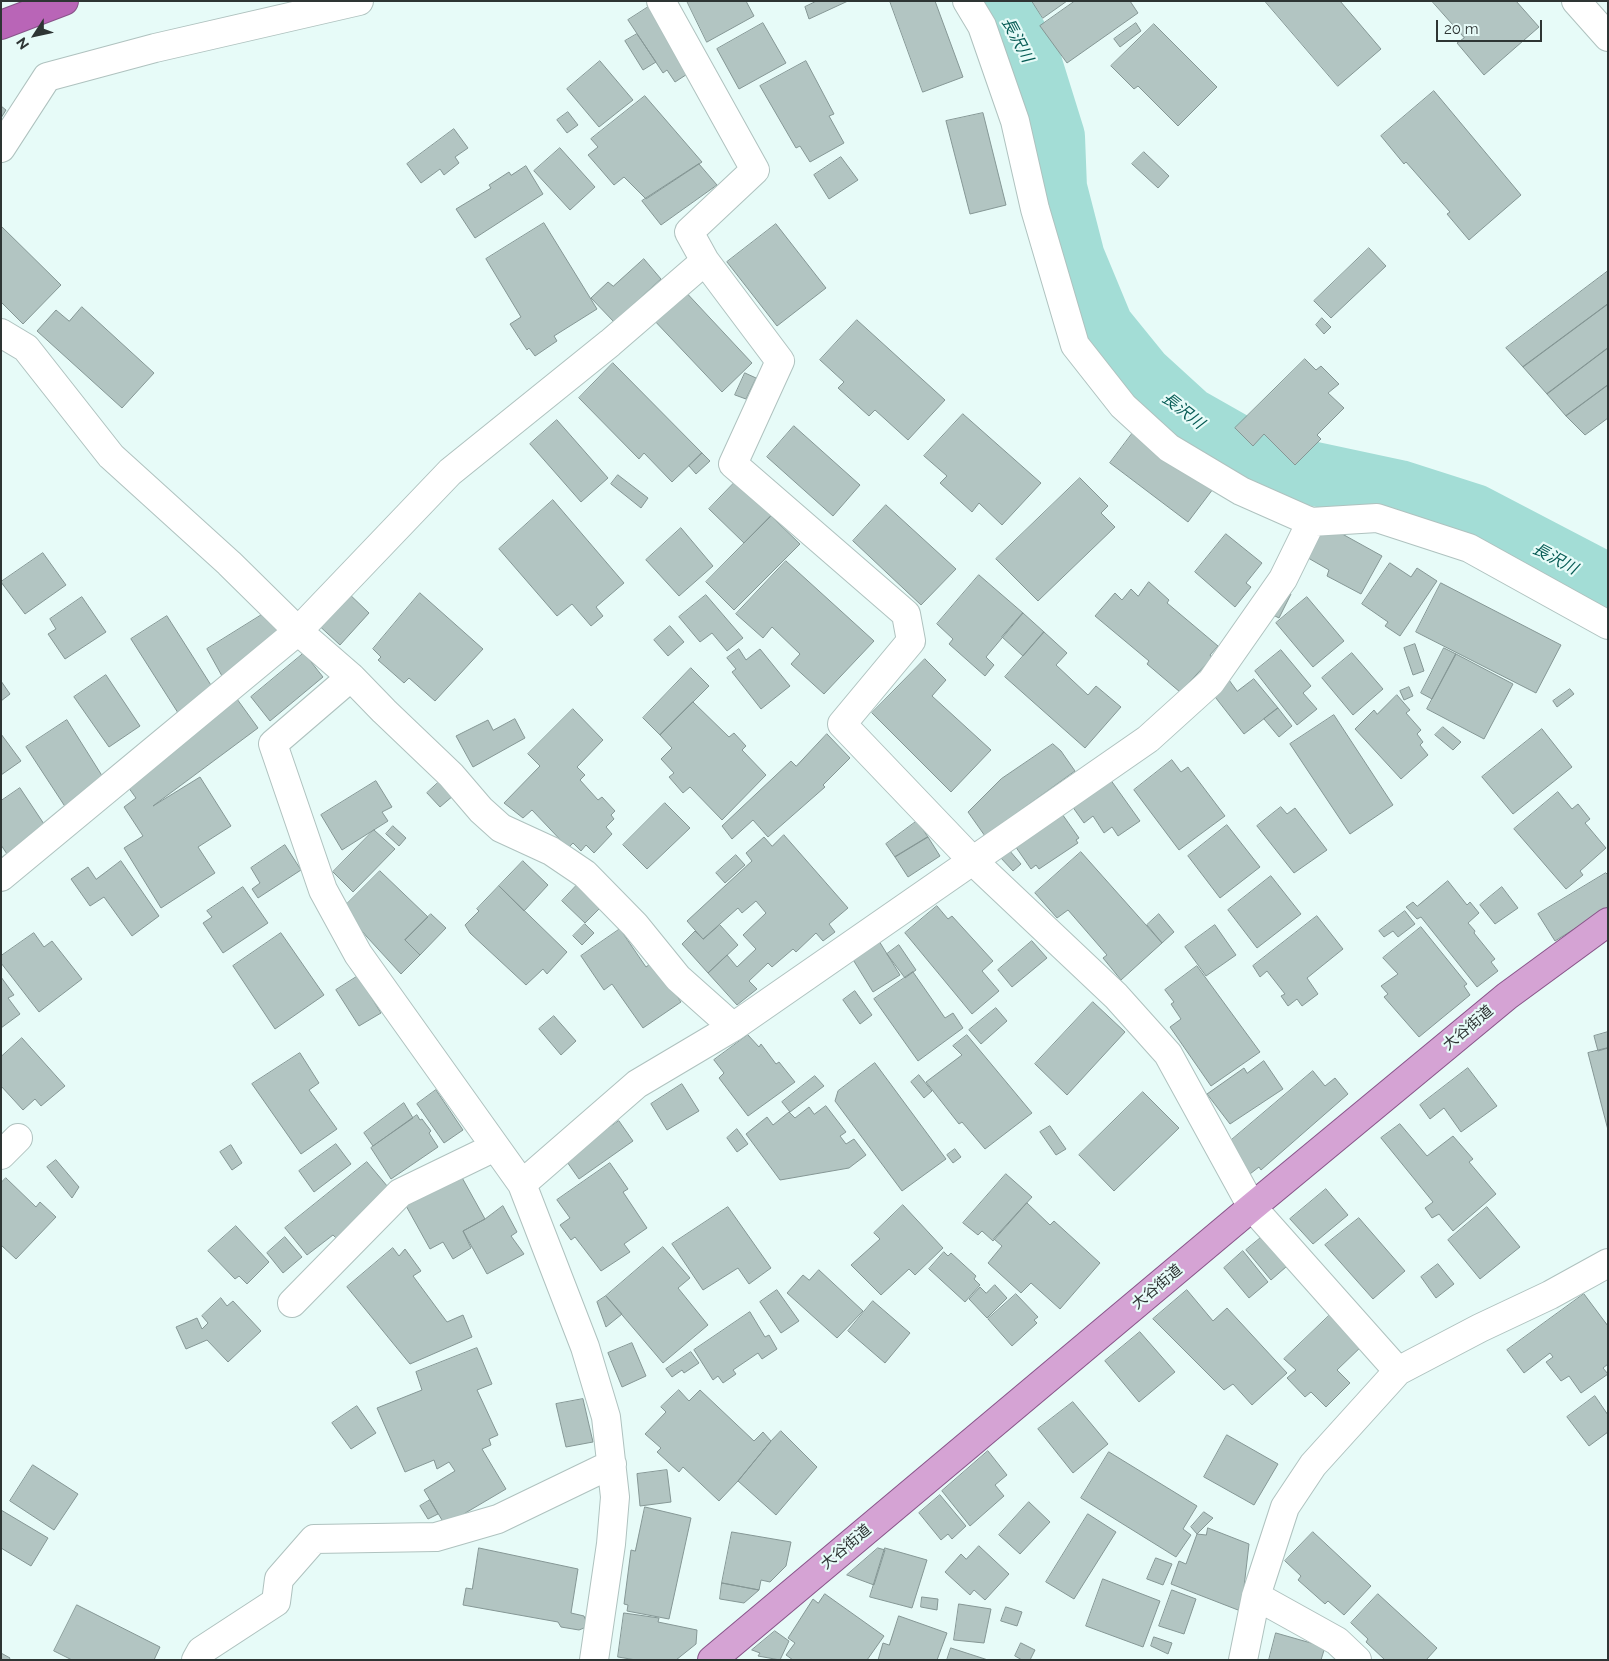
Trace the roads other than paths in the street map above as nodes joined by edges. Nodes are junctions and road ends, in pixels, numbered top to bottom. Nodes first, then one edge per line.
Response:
1 (64, 1) edge
2 (358, 1) edge
3 (662, 1) edge
4 (967, 1) edge
5 (1576, 1) edge
6 (1, 25) edge
7 (1608, 37) edge
8 (1, 148) edge
9 (705, 261) junction
10 (1, 334) edge
11 (1311, 522) junction
12 (1608, 625) edge
13 (298, 631) junction
14 (351, 677) junction
15 (972, 860) junction
16 (1, 877) edge
17 (1608, 922) edge
18 (733, 1027) junction
19 (495, 1147) junction
20 (522, 1184) junction
21 (1252, 1207) junction
22 (1608, 1263) edge
23 (292, 1303) dead end
24 (1398, 1371) junction
25 (612, 1464) junction
26 (1256, 1596) junction
27 (196, 1660) edge
28 (594, 1660) edge
29 (712, 1660) edge
30 (1243, 1660) edge
31 (1357, 1660) edge

1 - 6 highway
2 - 8 street
3 - 9 street
4 - 11 street
5 - 7 street
9 - 13 street
9 - 15 street
10 - 13 street
11 - 12 street
11 - 15 street
13 - 14 street
13 - 16 street
14 - 18 street
14 - 19 street
15 - 18 street
15 - 21 street
17 - 21 main road, 大谷街道
18 - 20 street
19 - 20 street
19 - 23 street
20 - 25 street
21 - 24 street
21 - 29 main road, 大谷街道
22 - 24 street
24 - 26 street
25 - 27 street
25 - 28 street
26 - 30 street
26 - 31 street

